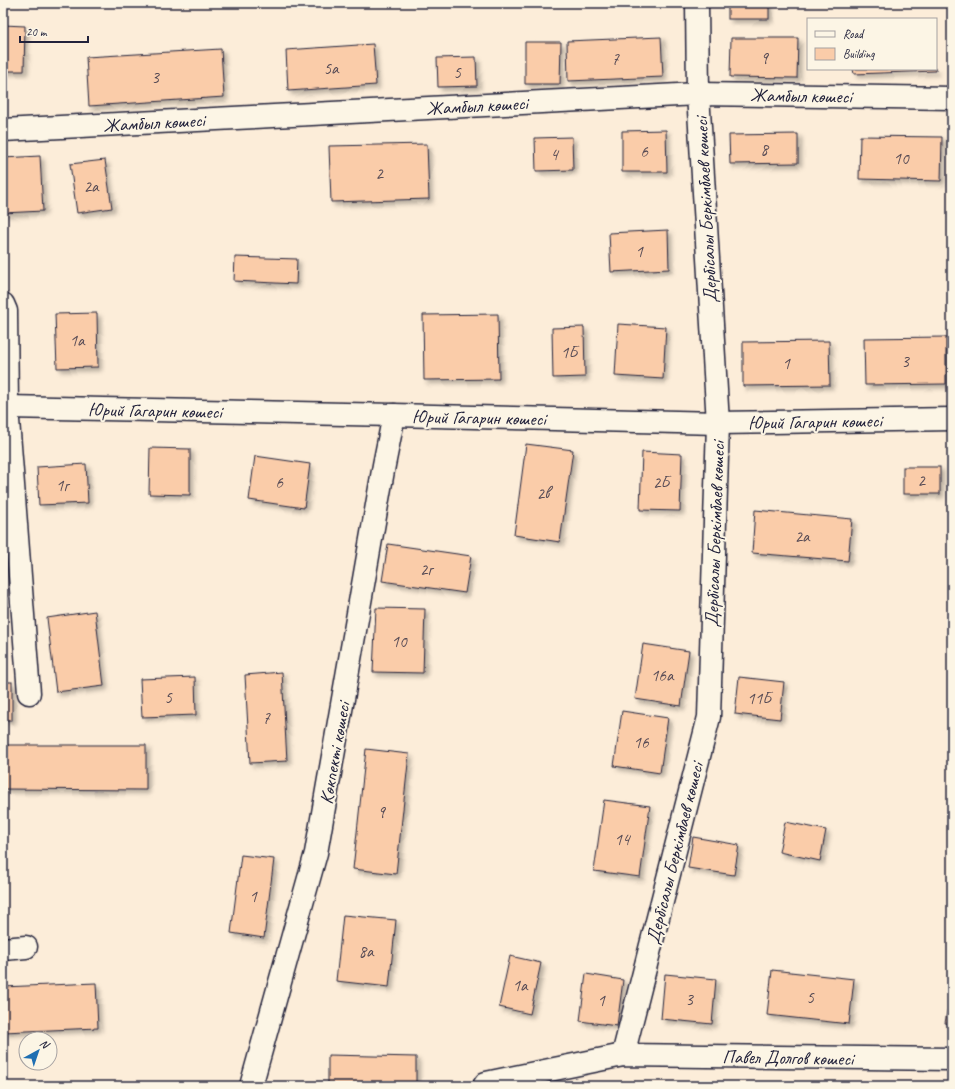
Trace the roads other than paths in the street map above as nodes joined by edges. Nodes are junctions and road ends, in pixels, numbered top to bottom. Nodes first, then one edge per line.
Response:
1 (697, 3) edge
2 (698, 94) junction
3 (952, 98) edge
4 (3, 130) edge
5 (3, 304) edge
6 (7, 407) junction
7 (394, 415) junction
8 (952, 419) edge
9 (718, 423) junction
10 (29, 693) dead end
11 (26, 947) dead end
12 (3, 949) edge
13 (623, 1055) junction
14 (952, 1059) edge
15 (250, 1086) edge
16 (484, 1086) edge

1 - 2 street, Дербісалы Беркімбаев көшесі
2 - 3 street, Жамбыл көшесі
2 - 4 street, Жамбыл көшесі
2 - 9 street, Дербісалы Беркімбаев көшесі
5 - 6 street
6 - 7 street, Юрий Гагарин көшесі
6 - 10 street
7 - 9 street, Юрий Гагарин көшесі
7 - 15 street, Көкпекті көшесі
8 - 9 street, Юрий Гагарин көшесі
9 - 13 street, Дербісалы Беркімбаев көшесі
11 - 12 street
13 - 14 street, Павел Долгов көшесі
13 - 16 street, Павел Долгов көшесі

